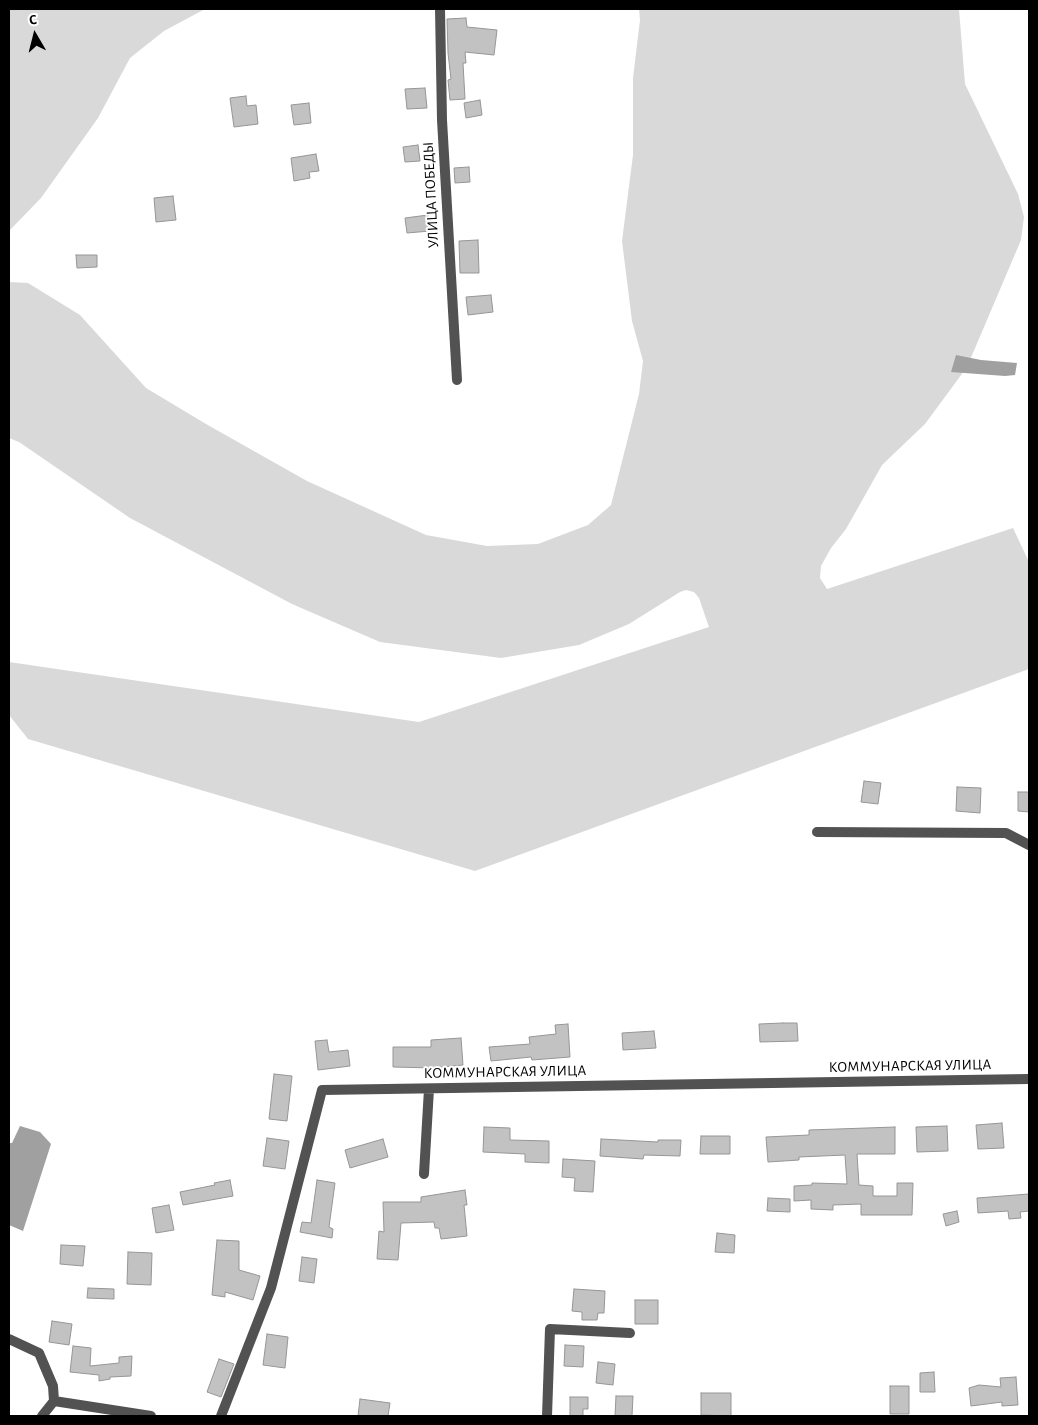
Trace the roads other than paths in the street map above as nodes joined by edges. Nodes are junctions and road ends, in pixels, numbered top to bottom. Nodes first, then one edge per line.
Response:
1 (440, 9) edge
2 (457, 380) dead end
3 (817, 832) dead end
4 (1029, 845) edge
5 (1029, 1078) edge
6 (429, 1088) junction
7 (424, 1174) dead end
8 (630, 1333) dead end
9 (9, 1339) edge
10 (54, 1401) junction
11 (42, 1416) edge
12 (151, 1416) edge
13 (221, 1416) edge
14 (547, 1416) edge

1 - 2 street, УЛИЦА ПОБЕДЫ
3 - 4 street
5 - 6 street, КОММУНАРСКАЯ УЛИЦА
6 - 7 street
6 - 13 street, КОММУНАРСКАЯ УЛИЦА
8 - 14 street
9 - 10 street
10 - 11 street
10 - 12 street

